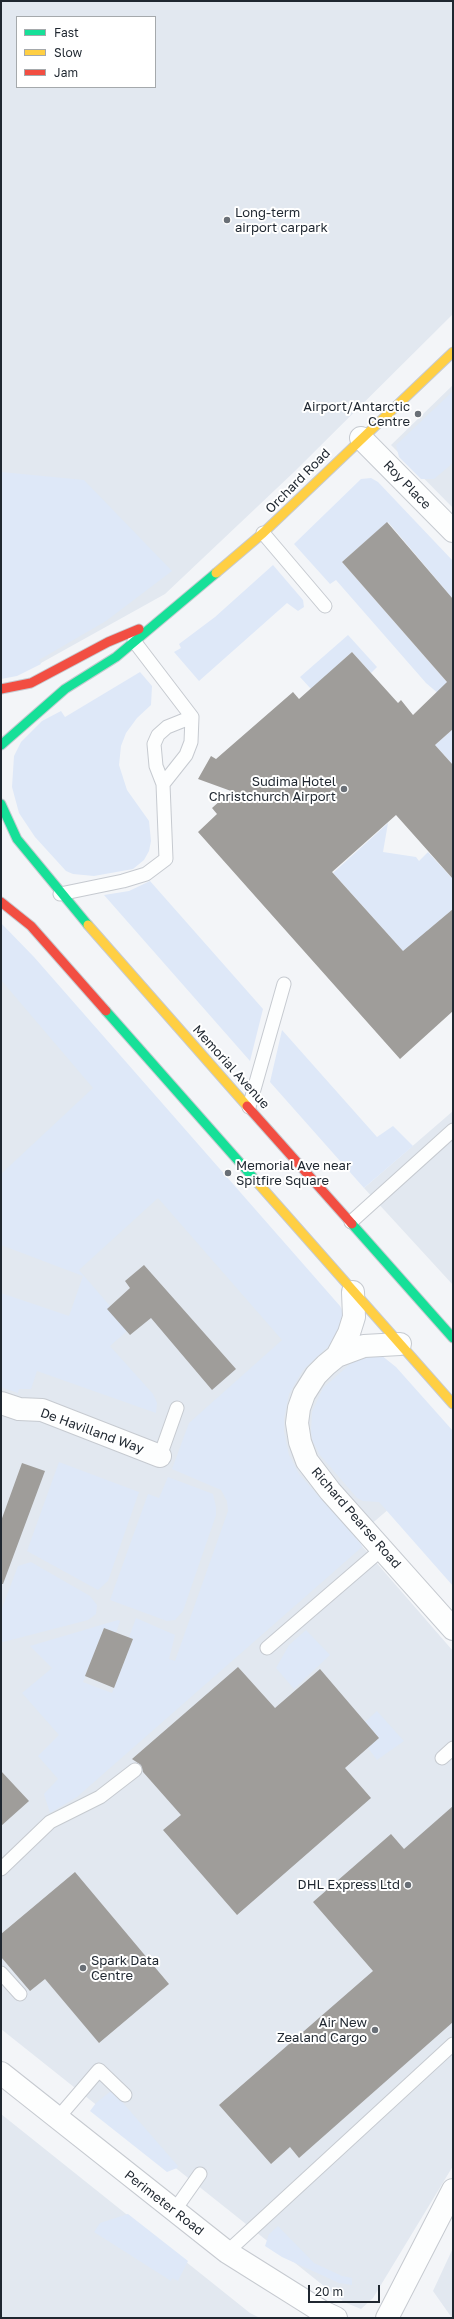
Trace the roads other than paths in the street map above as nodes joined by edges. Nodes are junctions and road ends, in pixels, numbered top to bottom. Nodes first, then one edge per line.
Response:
1 (453, 352) edge
2 (360, 438) junction
3 (453, 531) edge
4 (264, 534) junction
5 (325, 606) dead end
6 (155, 622) junction
7 (134, 641) junction
8 (1, 689) edge
9 (192, 717) junction
10 (1, 745) edge
11 (163, 784) junction
12 (1, 804) edge
13 (60, 894) junction
14 (1, 902) edge
15 (284, 984) dead end
16 (249, 1107) junction
17 (453, 1130) edge
18 (351, 1222) junction
19 (353, 1292) junction
20 (453, 1338) edge
21 (400, 1344) junction
22 (337, 1356) junction
23 (1, 1403) edge
24 (453, 1404) edge
25 (176, 1408) dead end
26 (160, 1456) joint
27 (382, 1549) junction
28 (453, 1629) edge
29 (267, 1648) dead end
30 (453, 1748) edge
31 (442, 1758) dead end
32 (135, 1770) dead end
33 (1, 1869) edge
34 (1, 1973) edge
35 (20, 1994) dead end
36 (453, 2044) edge
37 (1, 2073) edge
38 (125, 2095) dead end
39 (57, 2119) junction
40 (200, 2174) dead end
41 (453, 2190) edge
42 (174, 2211) junction
43 (227, 2252) junction
44 (336, 2318) edge
45 (387, 2318) edge

1 - 2 main road, Orchard Road
2 - 3 street, Roy Place
2 - 4 main road, Orchard Road
4 - 5 lane
4 - 6 main road, Orchard Road
6 - 7 main road, Orchard Road
6 - 8 main road, Orchard Road
7 - 9 lane
7 - 10 main road, Orchard Road
9 - 11 lane
9 - 11 lane
11 - 13 lane
12 - 13 main road, Memorial Avenue
13 - 16 main road, Memorial Avenue
14 - 19 main road
15 - 16 lane
16 - 18 main road, Memorial Avenue
17 - 18 lane
18 - 20 main road, Memorial Avenue
19 - 21 main road
19 - 22 street, Richard Pearse Road
21 - 22 street, Richard Pearse Road
21 - 24 main road
22 - 27 street, Richard Pearse Road
23 - 26 street, De Havilland Way
25 - 26 lane
27 - 28 street, Richard Pearse Road
27 - 29 lane
30 - 31 lane
32 - 33 lane
34 - 35 lane
36 - 43 lane
37 - 39 street, Perimeter Road
38 - 39 lane
39 - 42 street, Perimeter Road
40 - 42 lane
41 - 45 street
42 - 43 street, Perimeter Road
43 - 44 street, Perimeter Road

